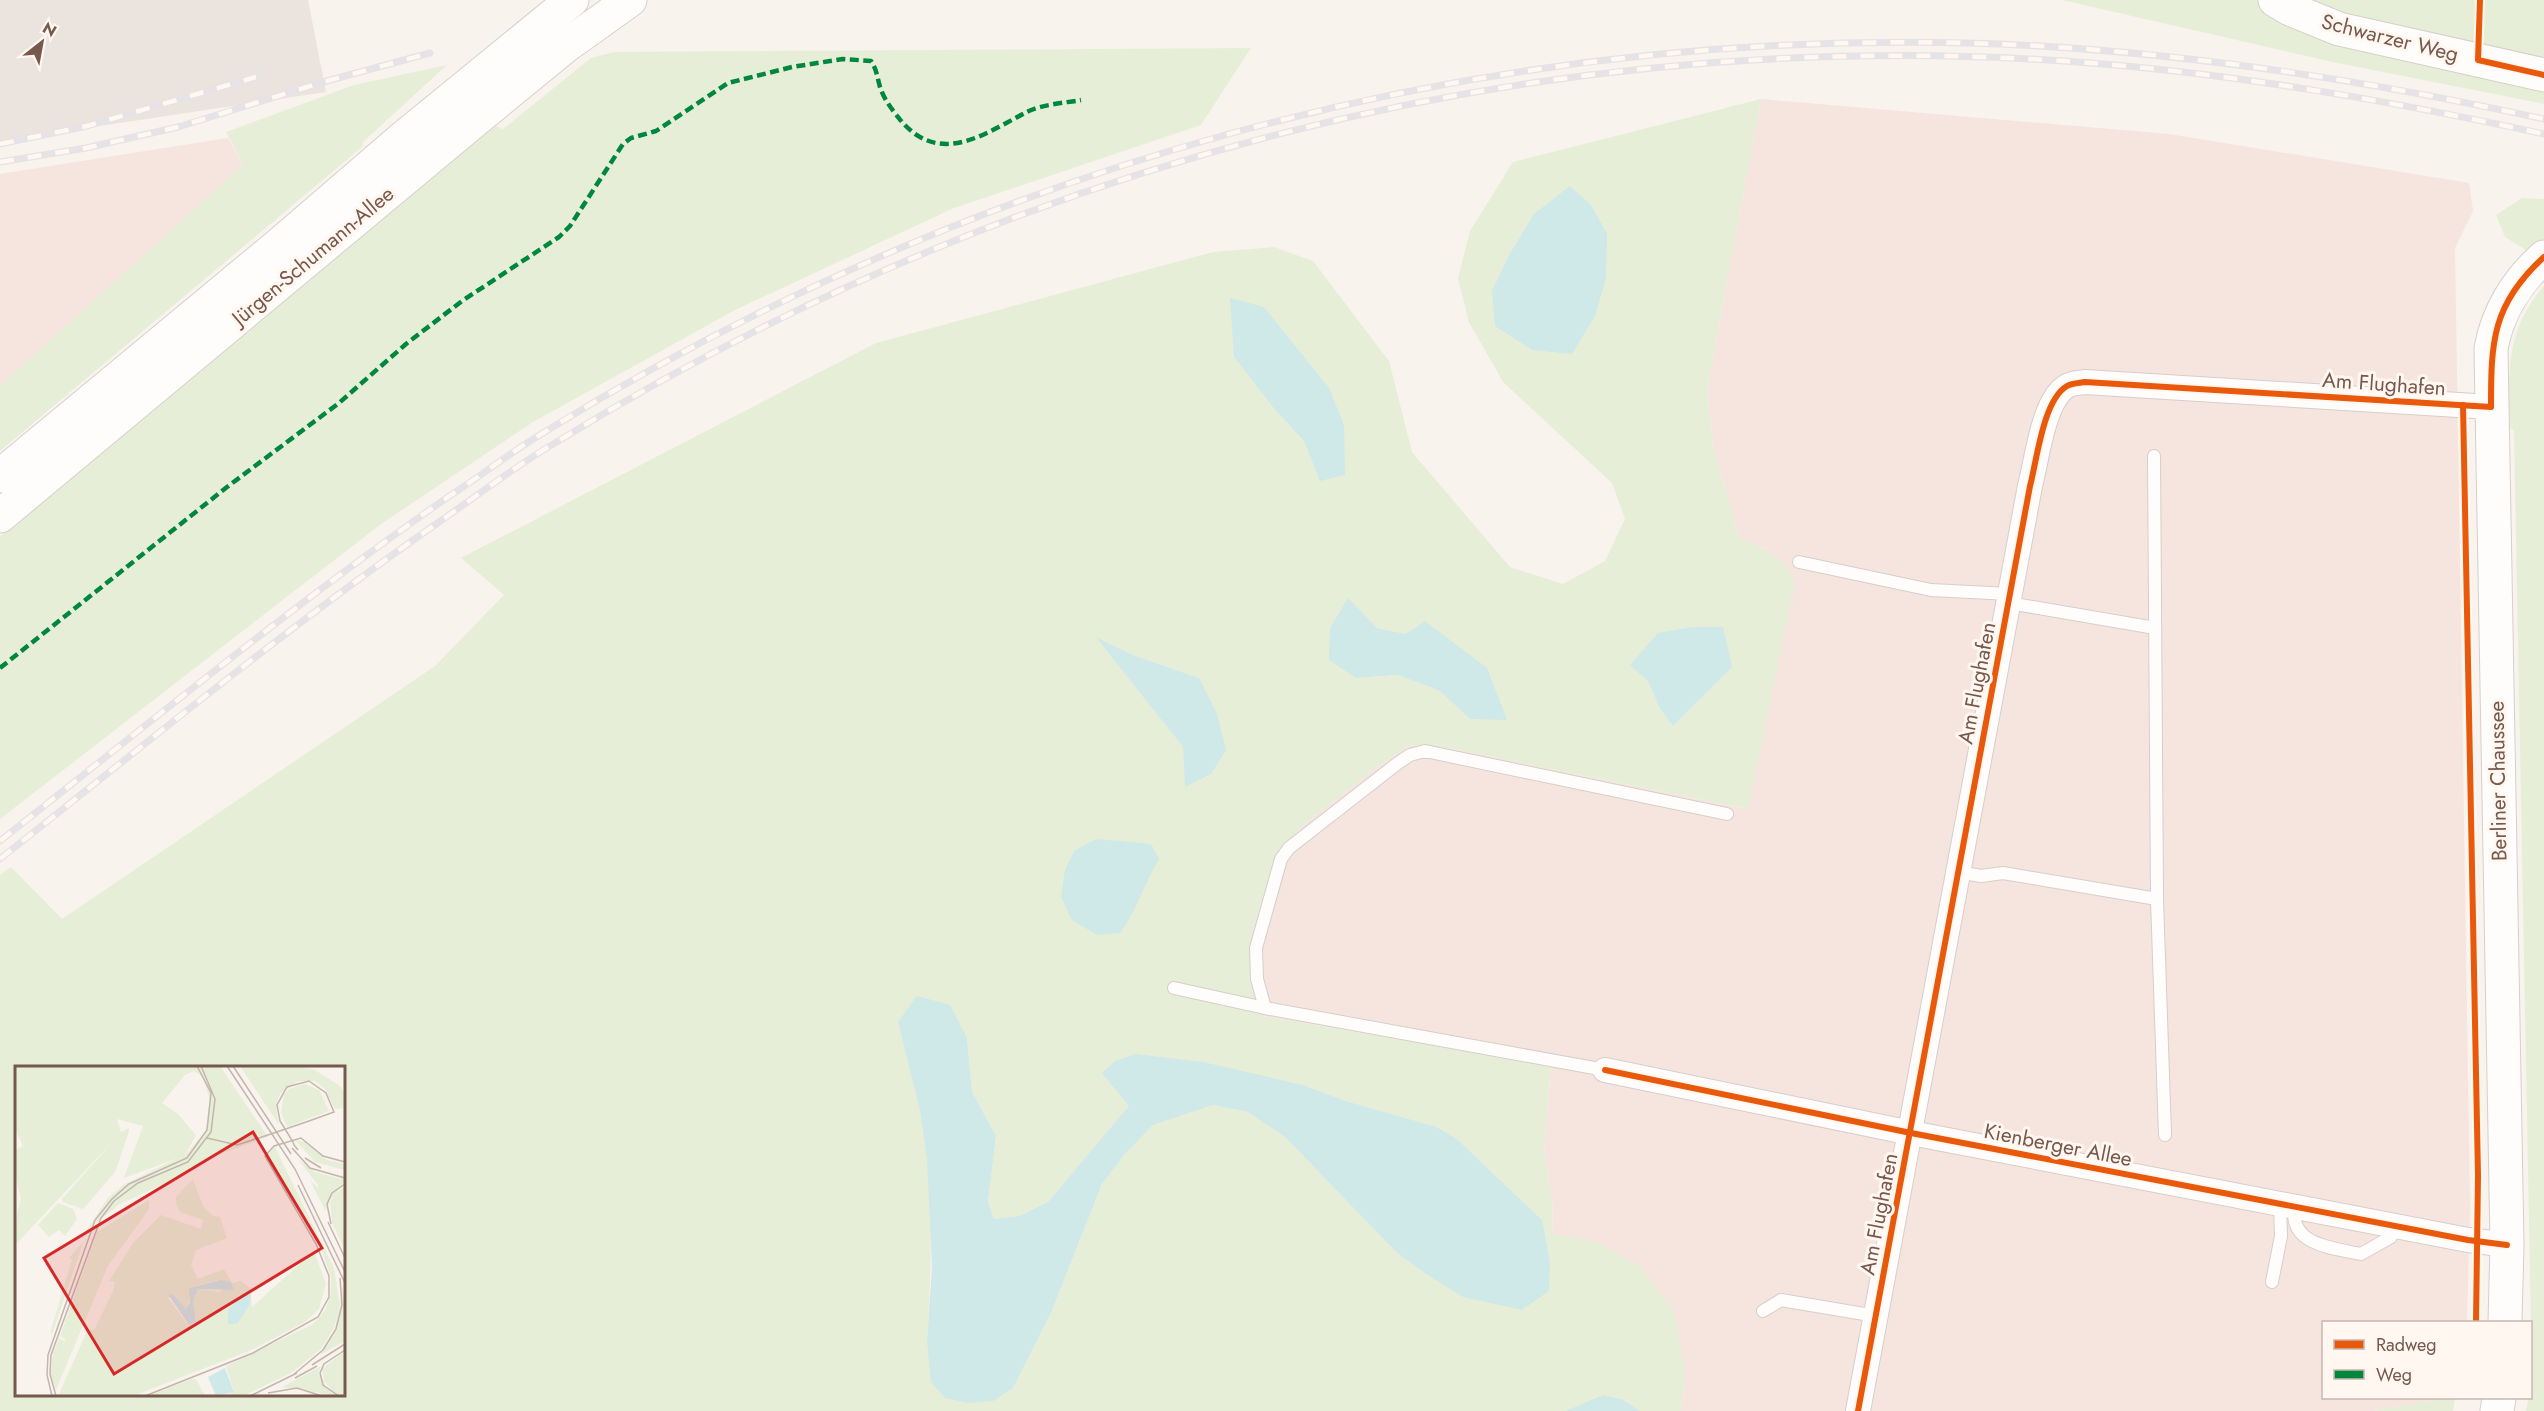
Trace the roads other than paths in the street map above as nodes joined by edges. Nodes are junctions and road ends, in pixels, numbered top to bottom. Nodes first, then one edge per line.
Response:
1 (572, 0) edge
2 (630, 0) edge
3 (2275, 0) edge
4 (2544, 75) edge
5 (2544, 257) edge
6 (2491, 408) junction
7 (2154, 456) dead end
8 (0, 476) edge
9 (0, 516) edge
10 (1799, 562) dead end
11 (2009, 598) junction
12 (2155, 628) junction
13 (1727, 814) dead end
14 (1958, 872) junction
15 (2157, 899) junction
16 (1174, 988) dead end
17 (1265, 1008) junction
18 (1605, 1070) joint
19 (1911, 1133) junction
20 (2164, 1135) dead end
21 (2287, 1205) junction
22 (2394, 1226) junction
23 (2506, 1245) junction
24 (2272, 1282) dead end
25 (1763, 1311) dead end
26 (1876, 1316) junction
27 (2505, 1321) edge
28 (1858, 1411) edge

1 - 8 street, Jürgen-Schumann-Allee
2 - 9 street, Jürgen-Schumann-Allee
3 - 4 street, Schwarzer Weg
5 - 6 street, Berliner Chaussee
6 - 11 street, Am Flughafen
6 - 23 street, Berliner Chaussee
7 - 12 lane
10 - 11 lane
11 - 12 lane
11 - 14 street, Am Flughafen
12 - 15 lane
13 - 17 lane
14 - 15 lane
14 - 19 street, Am Flughafen
15 - 20 lane
16 - 17 lane
17 - 18 lane
18 - 19 street, Kienberger Allee
19 - 21 street, Kienberger Allee
19 - 26 street, Am Flughafen
21 - 22 street, Kienberger Allee
21 - 22 lane
21 - 24 lane
22 - 23 street, Kienberger Allee
23 - 27 street, Berliner Chaussee
25 - 26 lane
26 - 28 street, Am Flughafen

